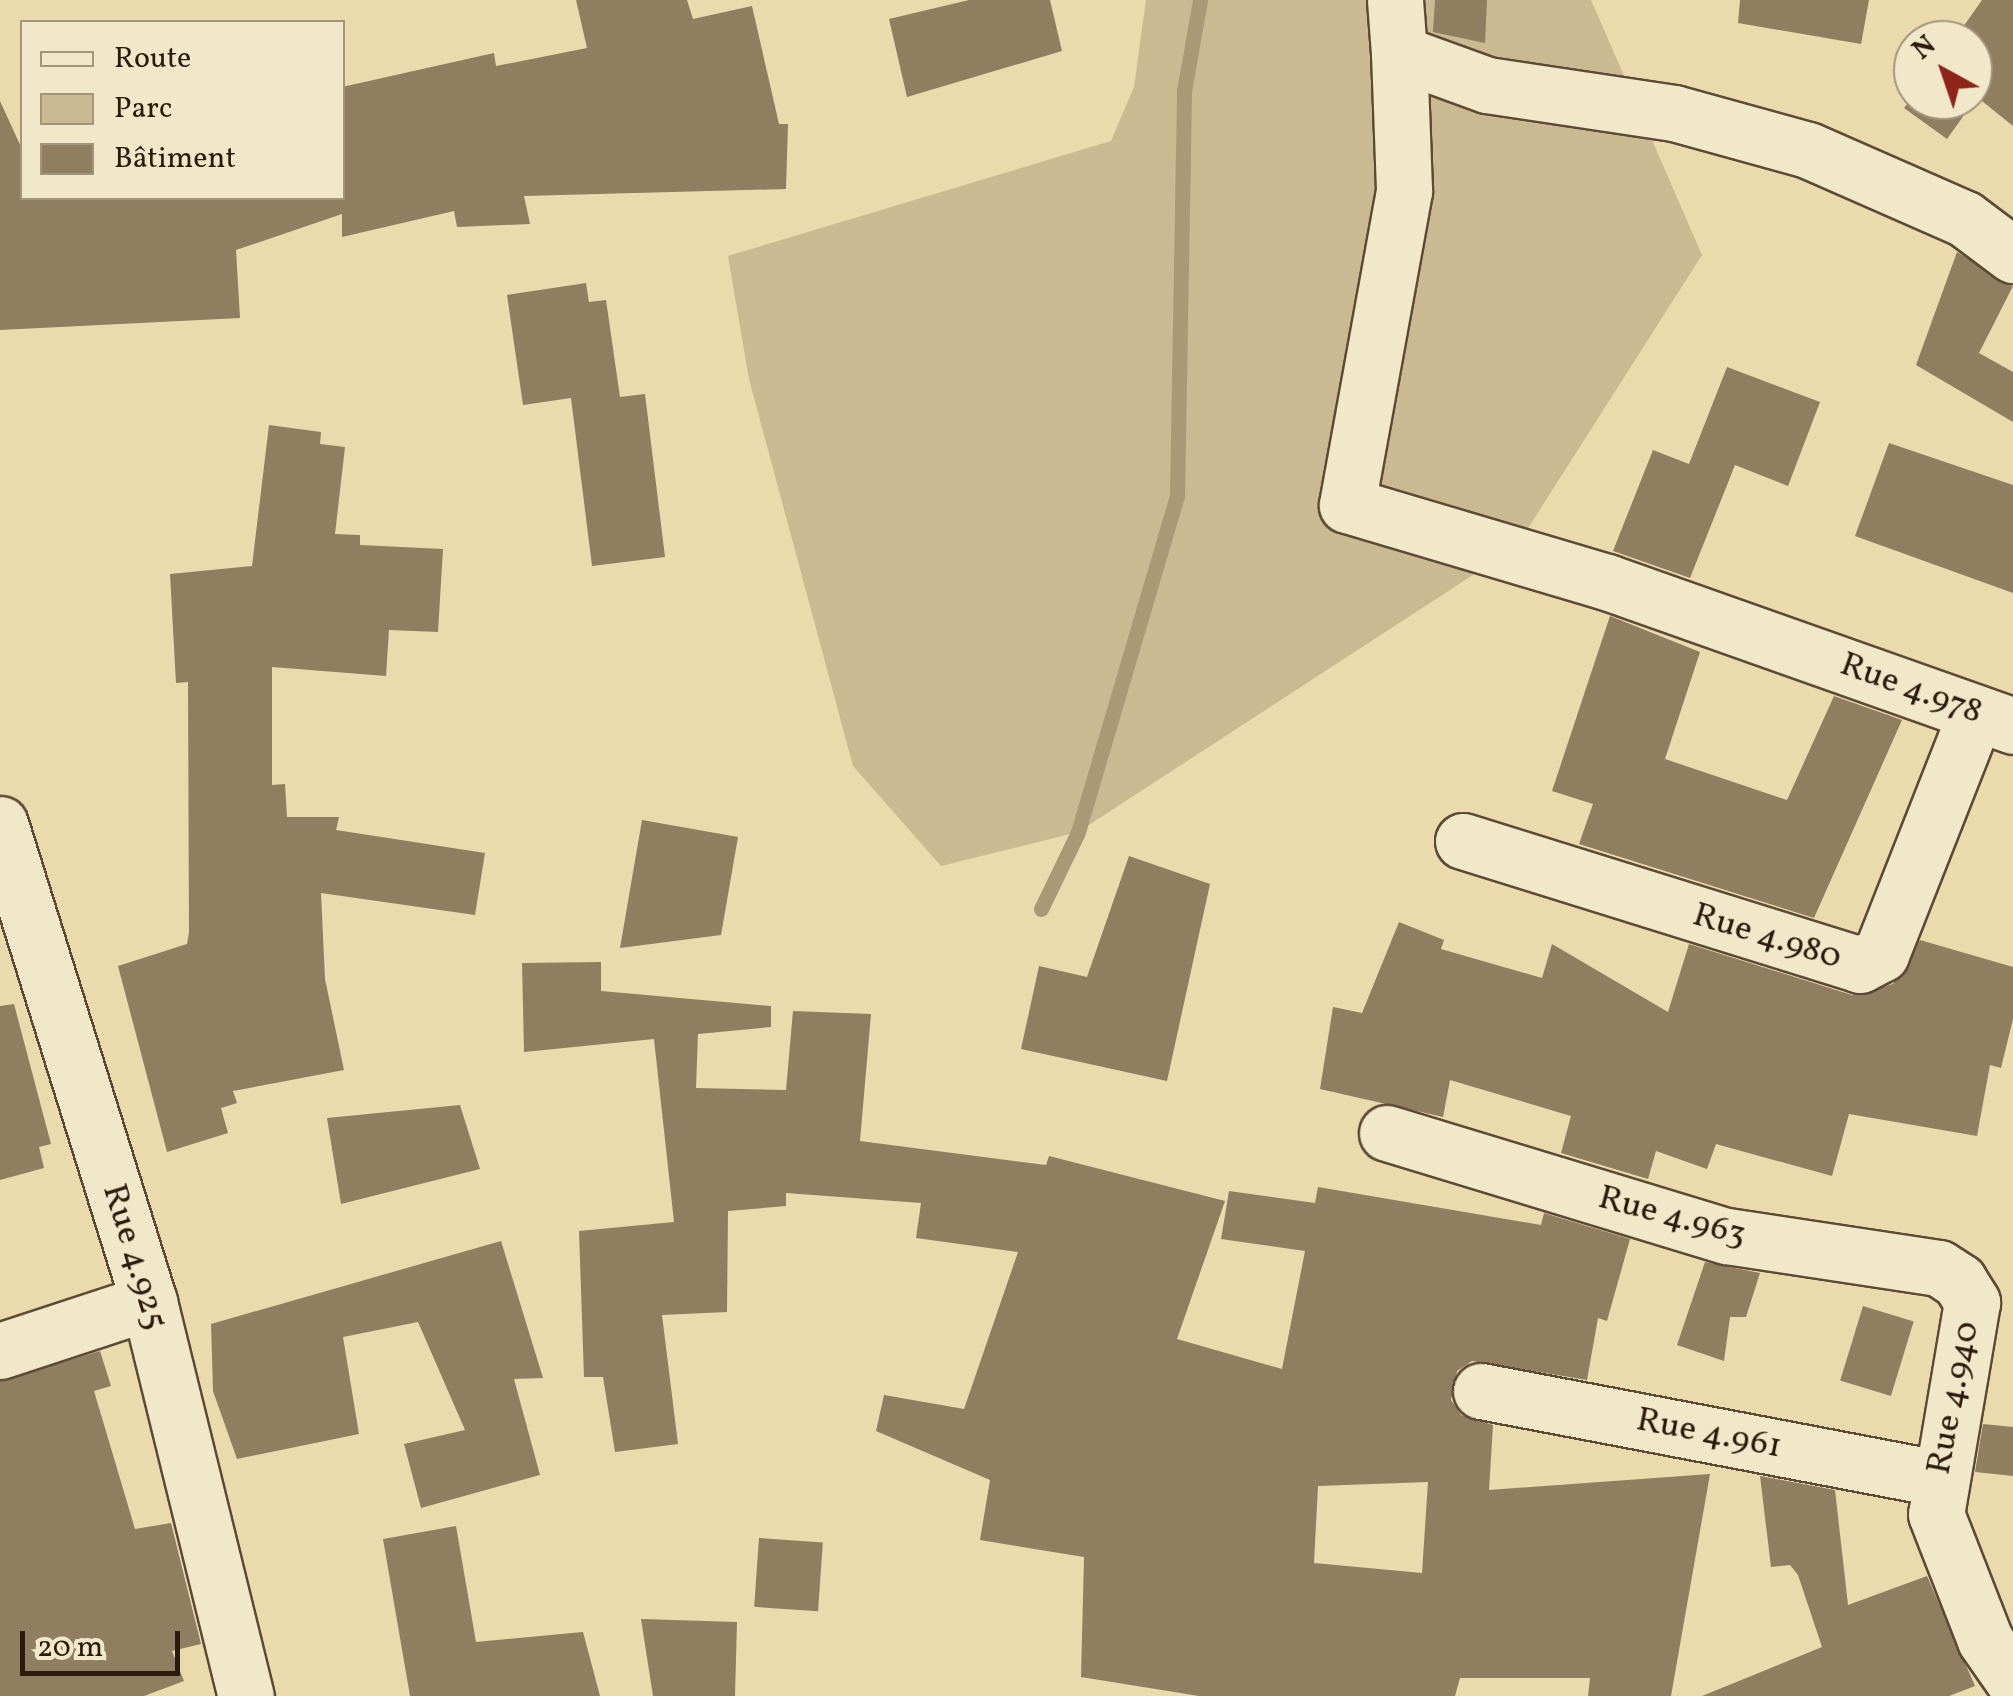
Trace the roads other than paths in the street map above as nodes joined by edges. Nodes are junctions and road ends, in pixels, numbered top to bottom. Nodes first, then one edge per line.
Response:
1 (1397, 26) edge
2 (2013, 255) edge
3 (1995, 720) edge
4 (0, 824) edge
5 (1463, 842) dead end
6 (14, 920) edge
7 (1387, 1133) dead end
8 (1958, 1281) joint
9 (150, 1302) junction
10 (0, 1351) edge
11 (1481, 1390) dead end
12 (1937, 1478) junction
13 (2013, 1680) edge
14 (246, 1696) edge

1 - 2 street
1 - 3 street, Rue 4.978
3 - 5 street, Rue 4.980
4 - 6 street, Rue 4.925
6 - 9 street, Rue 4.925
7 - 8 street, Rue 4.963
8 - 12 street, Rue 4.940
9 - 10 street
9 - 14 street, Rue 4.925
11 - 12 street, Rue 4.961
12 - 13 street, Rue 4.940

